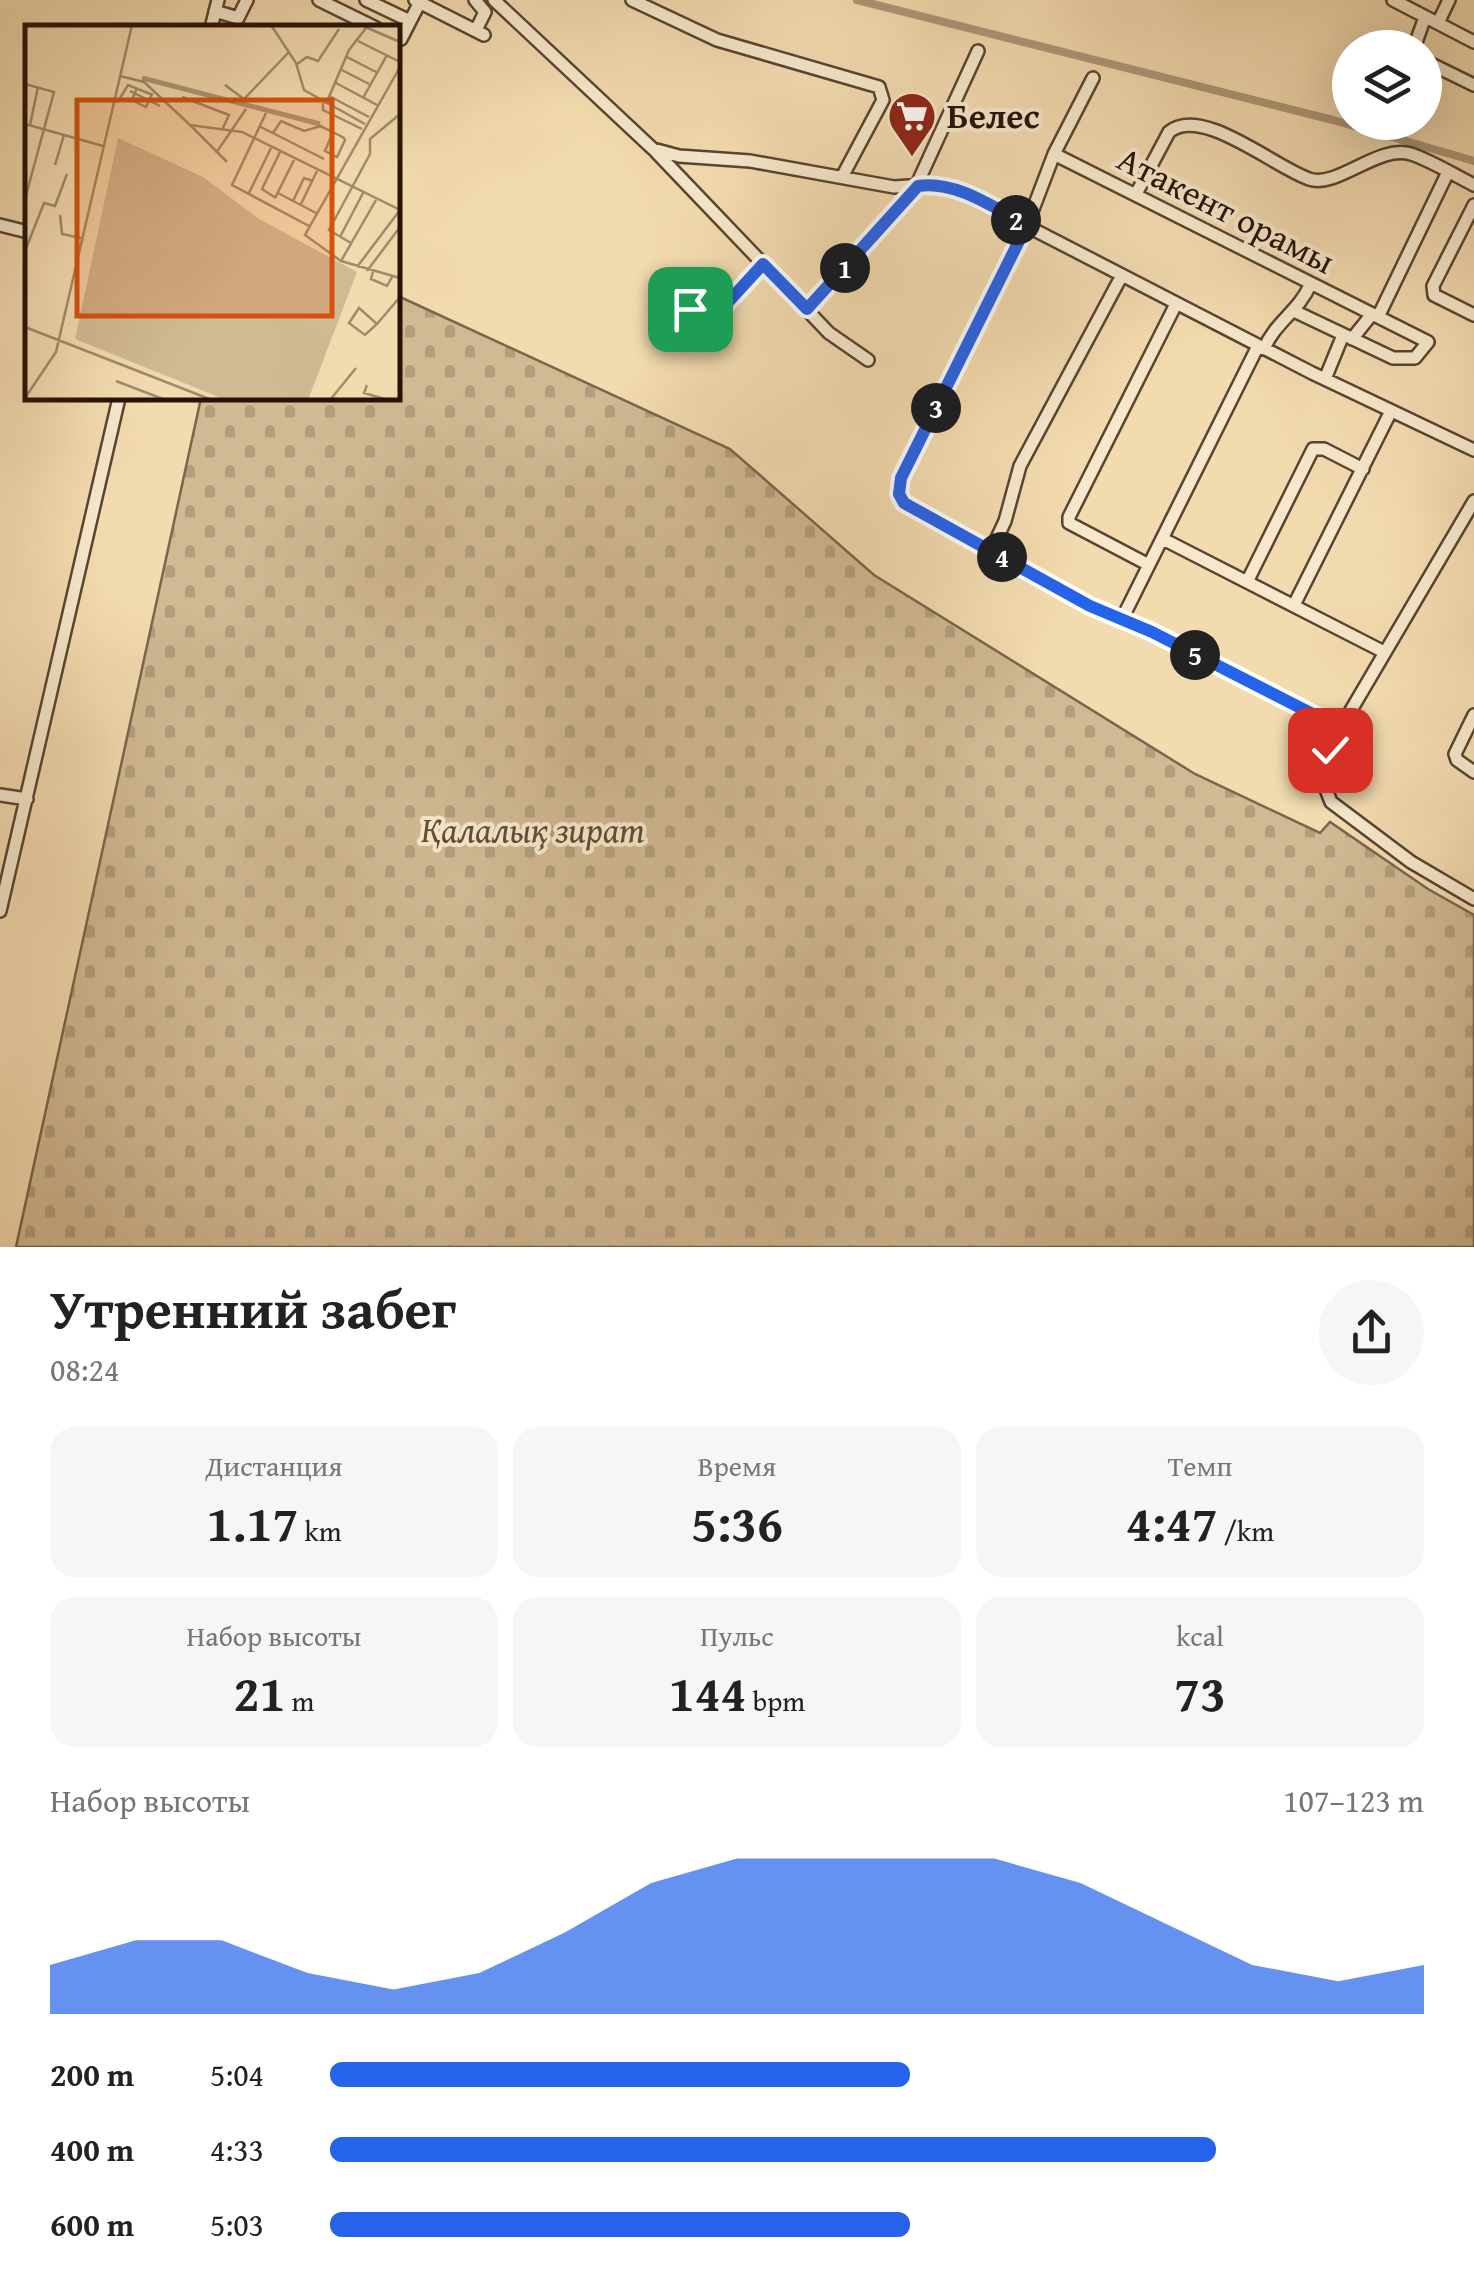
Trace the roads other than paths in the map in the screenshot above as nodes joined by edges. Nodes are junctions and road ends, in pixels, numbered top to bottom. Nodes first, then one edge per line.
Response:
1 (247, 0) edge
2 (319, 0) edge
3 (366, 0) edge
4 (475, 0) edge
5 (494, 0) edge
6 (632, 0) edge
7 (1392, 0) edge
8 (1448, 0) edge
9 (419, 1) edge
10 (217, 5) edge
11 (1425, 17) junction
12 (410, 21) junction
13 (1438, 23) junction
14 (370, 25) edge
15 (1420, 30) edge
16 (400, 39) edge
17 (1474, 42) edge
18 (978, 51) dead end
19 (1442, 69) edge
20 (1093, 78) dead end
21 (1474, 85) edge
22 (653, 148) junction
23 (1054, 154) junction
24 (1448, 172) junction
25 (842, 178) junction
26 (1474, 185) edge
27 (918, 186) junction
28 (1136, 194) junction
29 (1474, 205) edge
30 (0, 225) edge
31 (1027, 225) junction
32 (25, 231) edge
33 (763, 264) junction
34 (1121, 277) junction
35 (1310, 285) junction
36 (682, 300) dead end
37 (1176, 304) junction
38 (807, 309) junction
39 (1294, 311) junction
40 (1474, 315) edge
41 (1375, 316) junction
42 (1348, 337) junction
43 (1261, 347) junction
44 (868, 360) dead end
45 (1325, 380) junction
46 (119, 400) edge
47 (1391, 411) junction
48 (1474, 450) edge
49 (1363, 469) junction
50 (1474, 501) edge
51 (1163, 539) junction
52 (991, 551) junction
53 (1150, 565) junction
54 (1247, 582) junction
55 (1294, 605) junction
56 (1122, 619) junction
57 (1384, 652) junction
58 (1474, 715) edge
59 (1340, 728) junction
60 (1474, 772) edge
61 (0, 795) edge
62 (27, 799) junction
63 (1474, 898) edge
64 (0, 911) edge

1 - 10 street
2 - 14 street
3 - 12 street
4 - 9 street
5 - 22 street
6 - 25 street
7 - 11 street
8 - 13 street
9 - 12 street
11 - 13 street
11 - 15 street
12 - 16 street
13 - 17 street
18 - 27 street
19 - 21 street
20 - 23 street
22 - 25 street
22 - 33 street
23 - 28 street, Атакент орамы
23 - 31 street
24 - 26 street
24 - 28 street
24 - 41 street
25 - 27 street
27 - 31 street
27 - 38 street
28 - 35 street, Атакент орамы
29 - 40 street
30 - 32 street
31 - 34 street
31 - 52 street
33 - 36 street
33 - 38 street
34 - 37 street
34 - 52 street
35 - 39 street
35 - 41 street, Атакент орамы
37 - 43 street
37 - 53 street
38 - 44 street
39 - 42 street
39 - 43 street
41 - 42 street
41 - 42 street, Атакент орамы
42 - 45 street
43 - 45 street
43 - 51 street
45 - 47 street
46 - 62 street
47 - 48 street
47 - 49 street
49 - 54 street
49 - 55 street
50 - 57 street
51 - 53 street
51 - 54 street
52 - 56 street
53 - 56 street
54 - 55 street
55 - 57 street
56 - 59 street
57 - 59 street
58 - 60 street
59 - 63 street
61 - 62 street
62 - 64 street

